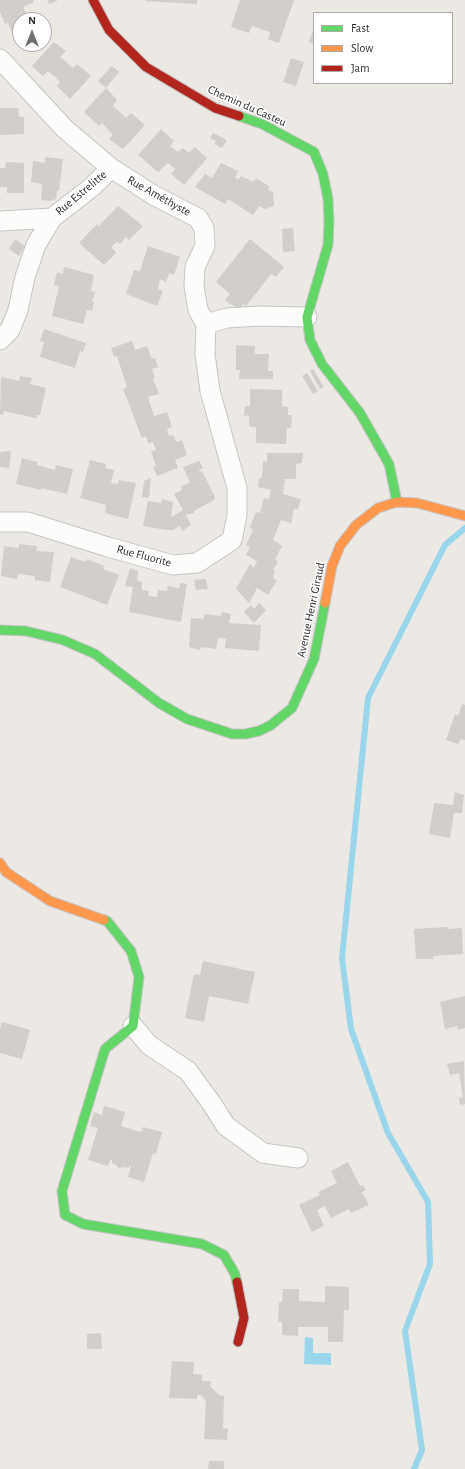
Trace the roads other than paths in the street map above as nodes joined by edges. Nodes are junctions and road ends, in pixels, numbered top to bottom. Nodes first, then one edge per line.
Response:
1 (93, 0) edge
2 (0, 59) edge
3 (111, 168) junction
4 (52, 218) junction
5 (0, 220) edge
6 (307, 317) junction
7 (206, 324) junction
8 (0, 340) edge
9 (397, 502) junction
10 (465, 516) edge
11 (0, 522) edge
12 (0, 630) edge
13 (0, 863) edge
14 (133, 1026) junction
15 (298, 1158) dead end
16 (238, 1342) dead end

1 - 6 street, Chemin du Casteu
2 - 3 street, Rue Améthyste
3 - 4 street, Rue Estrelitte
3 - 7 street, Rue Améthyste
4 - 5 street
4 - 8 street
6 - 7 street
6 - 9 street, Chemin du Casteu
7 - 11 street, Rue Fluorite
9 - 10 street, Avenue Henri Giraud
9 - 12 street, Avenue Henri Giraud
13 - 14 street
14 - 15 street
14 - 16 street

